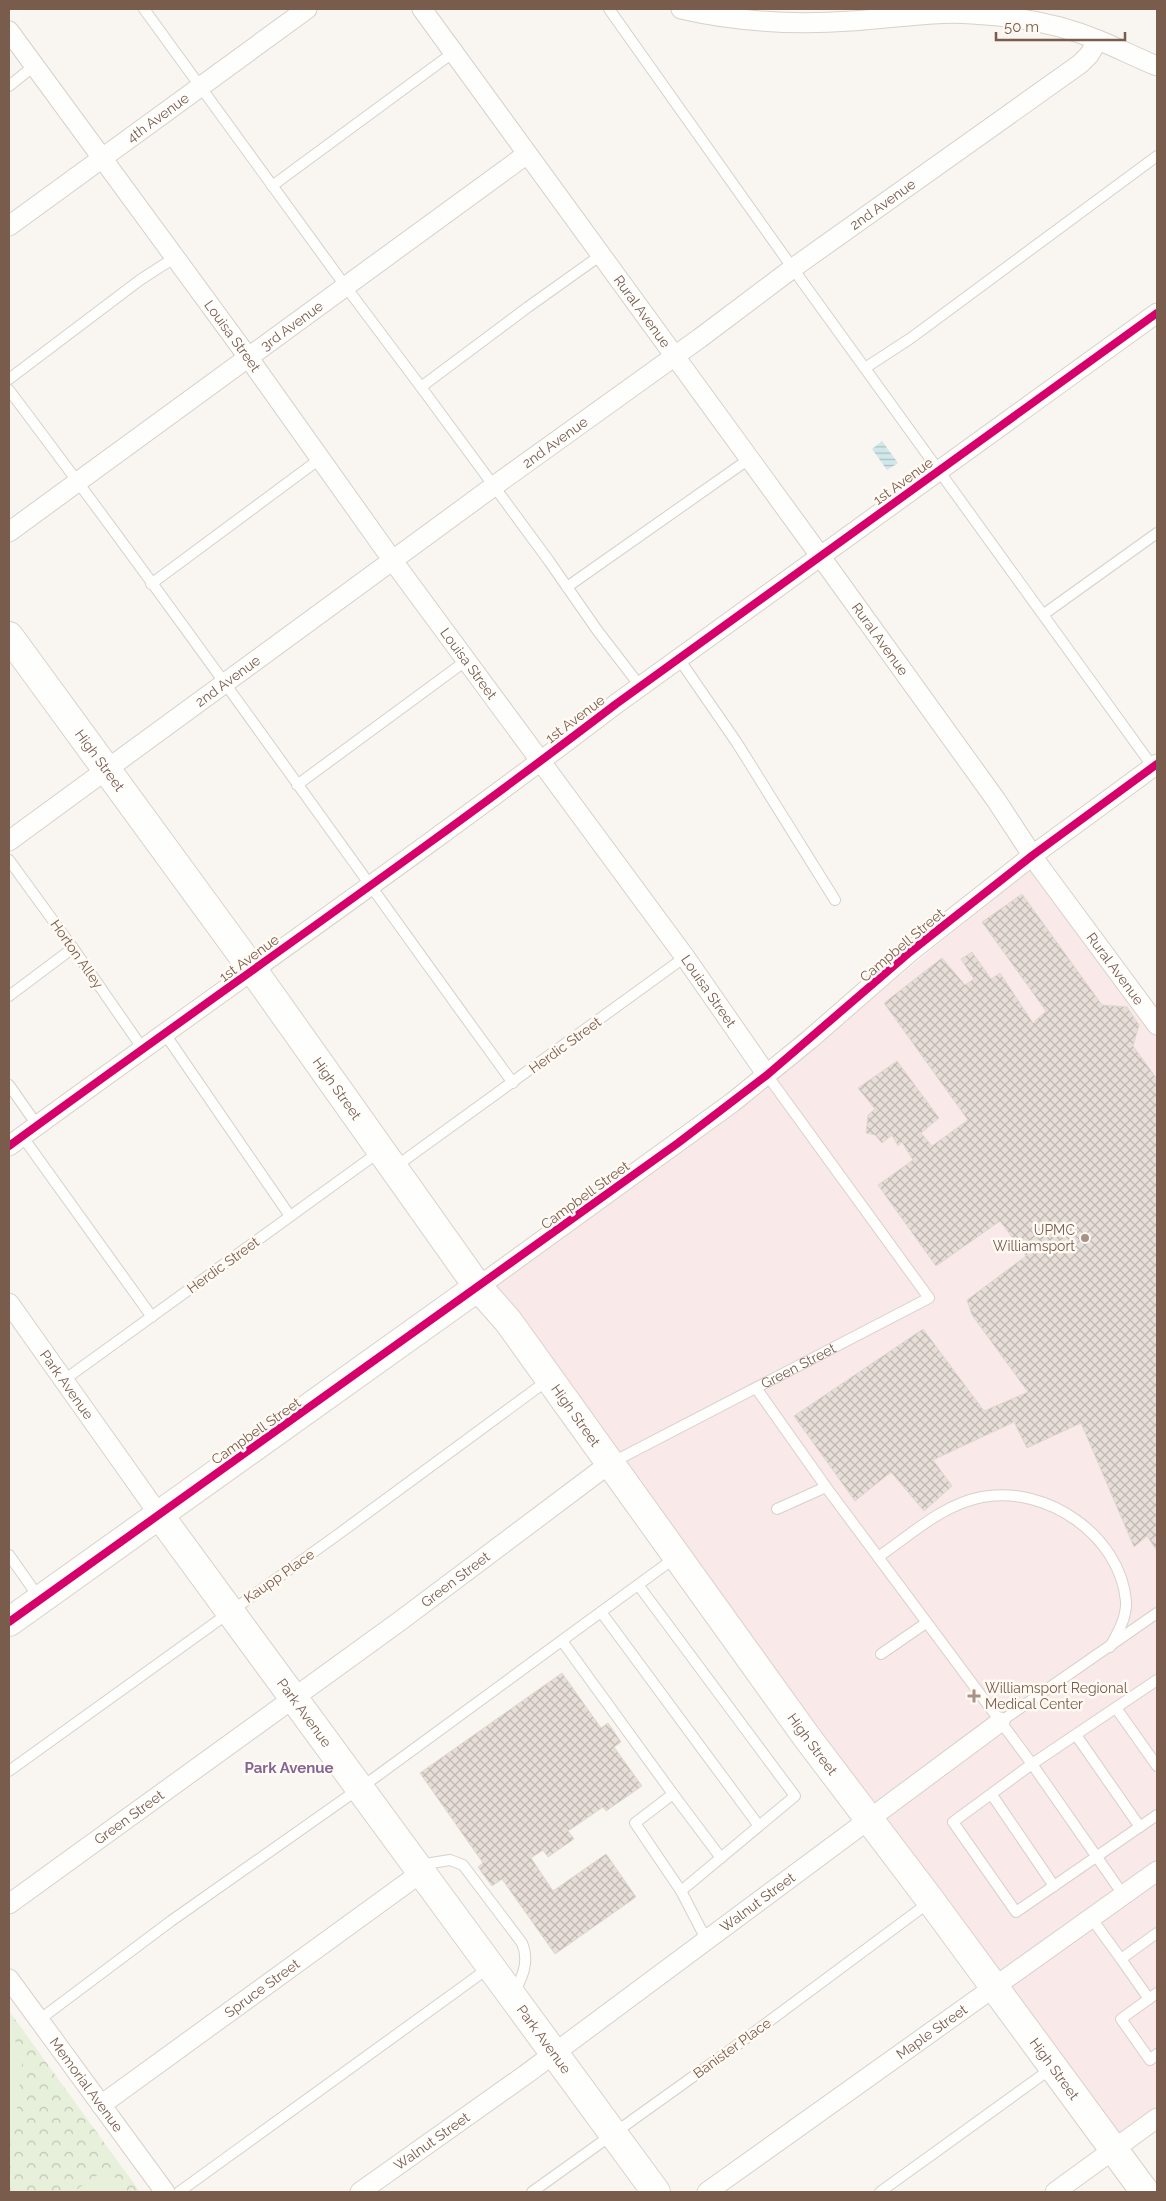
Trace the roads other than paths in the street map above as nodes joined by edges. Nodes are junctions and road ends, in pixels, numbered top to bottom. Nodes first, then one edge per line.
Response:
1 (144, 9) edge
2 (307, 9) edge
3 (422, 9) edge
4 (609, 9) edge
5 (681, 9) edge
6 (9, 31) edge
7 (1098, 40) junction
8 (454, 52) junction
9 (34, 66) junction
10 (1157, 66) edge
11 (9, 86) edge
12 (201, 86) junction
13 (527, 154) junction
14 (1157, 156) edge
15 (102, 158) junction
16 (272, 186) junction
17 (9, 226) edge
18 (601, 255) junction
19 (174, 258) junction
20 (793, 268) junction
21 (346, 287) junction
22 (1157, 313) edge
23 (675, 356) junction
24 (248, 358) junction
25 (865, 368) junction
26 (9, 379) edge
27 (421, 386) junction
28 (9, 390) edge
29 (321, 458) junction
30 (749, 459) junction
31 (939, 470) junction
32 (77, 481) junction
33 (494, 486) junction
34 (9, 532) edge
35 (1157, 532) edge
36 (821, 557) junction
37 (393, 561) junction
38 (151, 584) junction
39 (567, 586) junction
40 (1044, 614) junction
41 (9, 636) edge
42 (679, 659) junction
43 (467, 660) junction
44 (226, 683) junction
45 (640, 686) junction
46 (540, 762) junction
47 (1155, 766) edge
48 (107, 770) junction
49 (297, 785) junction
50 (9, 841) edge
51 (1033, 855) junction
52 (9, 860) edge
53 (371, 884) junction
54 (835, 900) dead end
55 (73, 948) junction
56 (685, 957) junction
57 (254, 970) junction
58 (9, 996) edge
59 (1157, 1025) edge
60 (165, 1034) junction
61 (143, 1049) junction
62 (768, 1075) junction
63 (513, 1084) junction
64 (9, 1085) edge
65 (38, 1125) junction
66 (15, 1141) edge
67 (388, 1159) junction
68 (290, 1216) junction
69 (478, 1287) junction
70 (929, 1298) joint
71 (9, 1303) edge
72 (152, 1317) junction
73 (549, 1379) junction
74 (64, 1380) junction
75 (756, 1388) junction
76 (609, 1464) junction
77 (826, 1487) junction
78 (777, 1509) dead end
79 (160, 1516) junction
80 (9, 1555) edge
81 (676, 1557) junction
82 (878, 1557) junction
83 (639, 1586) junction
84 (41, 1600) junction
85 (230, 1611) junction
86 (601, 1612) junction
87 (1157, 1613) edge
88 (9, 1622) edge
89 (926, 1623) junction
90 (562, 1641) junction
91 (1110, 1647) junction
92 (881, 1654) dead end
93 (1155, 1685) edge
94 (293, 1697) junction
95 (1116, 1708) junction
96 (1000, 1722) junction
97 (1076, 1735) junction
98 (1032, 1764) junction
99 (1157, 1766) edge
100 (9, 1771) edge
101 (360, 1788) junction
102 (673, 1794) junction
103 (992, 1795) junction
104 (1157, 1816) edge
105 (869, 1821) junction
106 (759, 1826) junction
107 (1140, 1827) junction
108 (1097, 1857) junction
109 (721, 1858) junction
110 (420, 1869) junction
111 (1157, 1872) edge
112 (1054, 1886) junction
113 (681, 1891) junction
114 (1124, 1896) junction
115 (931, 1901) junction
116 (9, 1904) edge
117 (1092, 1919) junction
118 (1157, 1932) edge
119 (706, 1939) junction
120 (1121, 1959) junction
121 (491, 1966) junction
122 (9, 1979) edge
123 (994, 1988) junction
124 (512, 1996) junction
125 (1153, 1996) edge
126 (39, 2020) junction
127 (555, 2053) junction
128 (1157, 2054) edge
129 (1052, 2068) junction
130 (101, 2105) junction
131 (1157, 2118) edge
132 (614, 2134) junction
133 (1113, 2150) junction
134 (364, 2191) edge
135 (165, 2192) edge
136 (179, 2192) edge
137 (532, 2192) edge
138 (656, 2192) edge
139 (708, 2192) edge
140 (880, 2192) edge
141 (1055, 2192) edge
142 (1144, 2192) edge

1 - 12 lane
2 - 12 street, 4th Avenue
3 - 8 street, Rural Avenue
4 - 20 lane
5 - 7 street
6 - 9 street, Louisa Street
7 - 10 street
7 - 20 street, 2nd Avenue
8 - 13 street, Rural Avenue
8 - 16 lane
9 - 11 lane
9 - 15 street, Louisa Street
12 - 15 street, 4th Avenue
12 - 16 lane
13 - 18 street, Rural Avenue
13 - 21 street, 3rd Avenue
14 - 25 lane
15 - 17 street, 4th Avenue
15 - 19 street, Louisa Street
16 - 21 lane
18 - 23 street, Rural Avenue
18 - 27 lane
19 - 24 street, Louisa Street
19 - 26 lane
20 - 23 street, 2nd Avenue
20 - 25 lane
21 - 24 street, 3rd Avenue
21 - 27 lane
22 - 31 street, 1st Avenue
23 - 30 street, Rural Avenue
23 - 33 street, 2nd Avenue
24 - 29 street, Louisa Street
24 - 32 street, 3rd Avenue
25 - 31 lane
27 - 33 lane
28 - 32 lane
29 - 37 street, Louisa Street
29 - 38 lane
30 - 36 street, Rural Avenue
30 - 39 lane
31 - 36 street, 1st Avenue
31 - 40 lane
32 - 34 street, 3rd Avenue
32 - 38 lane
33 - 37 street, 2nd Avenue
33 - 39 lane
35 - 40 lane
36 - 42 street, 1st Avenue
36 - 51 street, Rural Avenue
37 - 43 street, Louisa Street
37 - 44 street, 2nd Avenue
38 - 44 lane
39 - 45 lane
40 - 47 lane
41 - 48 main road, High Street
42 - 45 street, 1st Avenue
42 - 54 lane
43 - 46 street, Louisa Street
43 - 49 lane
44 - 48 street, 2nd Avenue
44 - 49 lane
45 - 46 street, 1st Avenue
46 - 53 street, 1st Avenue
46 - 56 street, Louisa Street
47 - 51 street, Campbell Street
48 - 50 street, 2nd Avenue
48 - 57 main road, High Street
49 - 53 lane
51 - 59 street, Rural Avenue
51 - 62 street, Campbell Street
52 - 55 lane, Horton Alley
53 - 57 street, 1st Avenue
53 - 63 lane
55 - 58 lane
55 - 61 lane, Horton Alley
56 - 62 street, Louisa Street
56 - 63 lane, Herdic Street
57 - 60 street, 1st Avenue
57 - 67 main road, High Street
60 - 61 street, 1st Avenue
60 - 68 lane
61 - 65 street, 1st Avenue
62 - 69 street, Campbell Street
62 - 70 lane, Louisa Street
63 - 67 lane, Herdic Street
64 - 65 lane
65 - 66 street, 1st Avenue
66 - 72 lane
67 - 68 lane, Herdic Street
67 - 69 main road, High Street
68 - 72 lane, Herdic Street
69 - 73 main road, High Street
69 - 79 main road, Campbell Street
70 - 75 lane, Green Street
71 - 74 street, Park Avenue
72 - 74 lane, Herdic Street
73 - 76 main road, High Street
73 - 85 lane, Kaupp Place
74 - 79 street, Park Avenue
75 - 76 lane, Green Street
75 - 77 lane
76 - 81 main road, High Street
76 - 94 street, Green Street
77 - 78 lane
77 - 82 lane
79 - 84 main road, Campbell Street
79 - 85 main road, Park Avenue
80 - 84 lane
81 - 83 lane
81 - 105 main road, High Street
82 - 89 lane
82 - 91 lane
83 - 86 lane
83 - 106 lane
84 - 88 main road, Campbell Street
85 - 94 main road, Park Avenue
85 - 100 lane, Kaupp Place
86 - 90 lane
86 - 106 lane
87 - 91 lane, Walnut Street
89 - 92 lane
89 - 96 lane
90 - 101 lane
90 - 102 lane
91 - 96 lane, Walnut Street
93 - 95 lane
94 - 101 main road, Park Avenue
94 - 116 street, Green Street
95 - 97 lane
95 - 99 lane
96 - 98 lane
96 - 105 street, Walnut Street
97 - 98 lane
97 - 107 lane
98 - 103 lane
98 - 108 lane
101 - 110 main road, Park Avenue
101 - 126 lane
102 - 109 lane
102 - 113 lane
103 - 112 lane
103 - 112 lane
104 - 107 lane
105 - 115 main road, High Street
105 - 119 street, Walnut Street
106 - 109 lane
107 - 108 lane
108 - 112 lane
108 - 114 lane
109 - 113 lane
110 - 121 main road, Park Avenue
110 - 124 lane
110 - 130 street, Spruce Street
111 - 114 street, Maple Street
113 - 119 lane
114 - 117 street, Maple Street
115 - 123 main road, High Street
115 - 132 lane, Banister Place
117 - 120 lane
117 - 123 street, Maple Street
118 - 120 lane
119 - 127 street, Walnut Street
120 - 125 lane
121 - 124 main road, Park Avenue
121 - 136 lane
122 - 126 street, Memorial Avenue
123 - 129 main road, High Street
123 - 139 street, Maple Street
124 - 127 main road, Park Avenue
125 - 128 lane
126 - 130 street, Memorial Avenue
127 - 132 main road, Park Avenue
127 - 134 street, Walnut Street
129 - 133 main road, High Street
129 - 140 lane
130 - 135 street, Memorial Avenue
131 - 133 street
132 - 137 lane, Banister Place
132 - 138 main road, Park Avenue
133 - 141 street
133 - 142 main road, High Street

